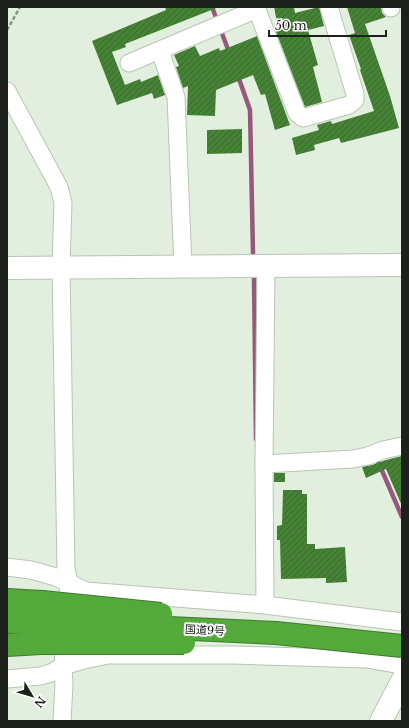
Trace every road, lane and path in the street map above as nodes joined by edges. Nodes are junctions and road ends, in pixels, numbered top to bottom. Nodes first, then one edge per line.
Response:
1 (20, 7) edge
2 (329, 7) edge
3 (257, 8) edge
4 (7, 30) edge
5 (160, 51) junction
6 (129, 63) dead end
7 (7, 91) edge
8 (402, 265) edge
9 (183, 266) junction
10 (266, 266) junction
11 (61, 267) junction
12 (7, 268) edge
13 (402, 446) edge
14 (264, 464) junction
15 (7, 566) edge
16 (69, 582) junction
17 (7, 600) edge
18 (265, 606) junction
19 (7, 622) edge
20 (41, 622) junction
21 (402, 622) edge
22 (7, 645) edge
23 (402, 646) edge
24 (63, 666) junction
25 (402, 666) edge
26 (7, 679) edge
27 (402, 681) edge
28 (62, 721) edge
29 (380, 721) edge

1 - 4 path
2 - 3 street
3 - 5 street
5 - 6 street
5 - 9 street
7 - 11 street
8 - 10 street
9 - 10 street
9 - 11 street
10 - 14 street
11 - 12 street
11 - 16 street
13 - 14 street
14 - 18 street
15 - 16 street
16 - 18 street
16 - 24 street
17 - 20 highway
18 - 21 street
19 - 20 highway, 国道9号
20 - 22 highway
20 - 23 highway, 国道9号, bridge
24 - 25 street
24 - 26 street
24 - 28 street
27 - 29 street

